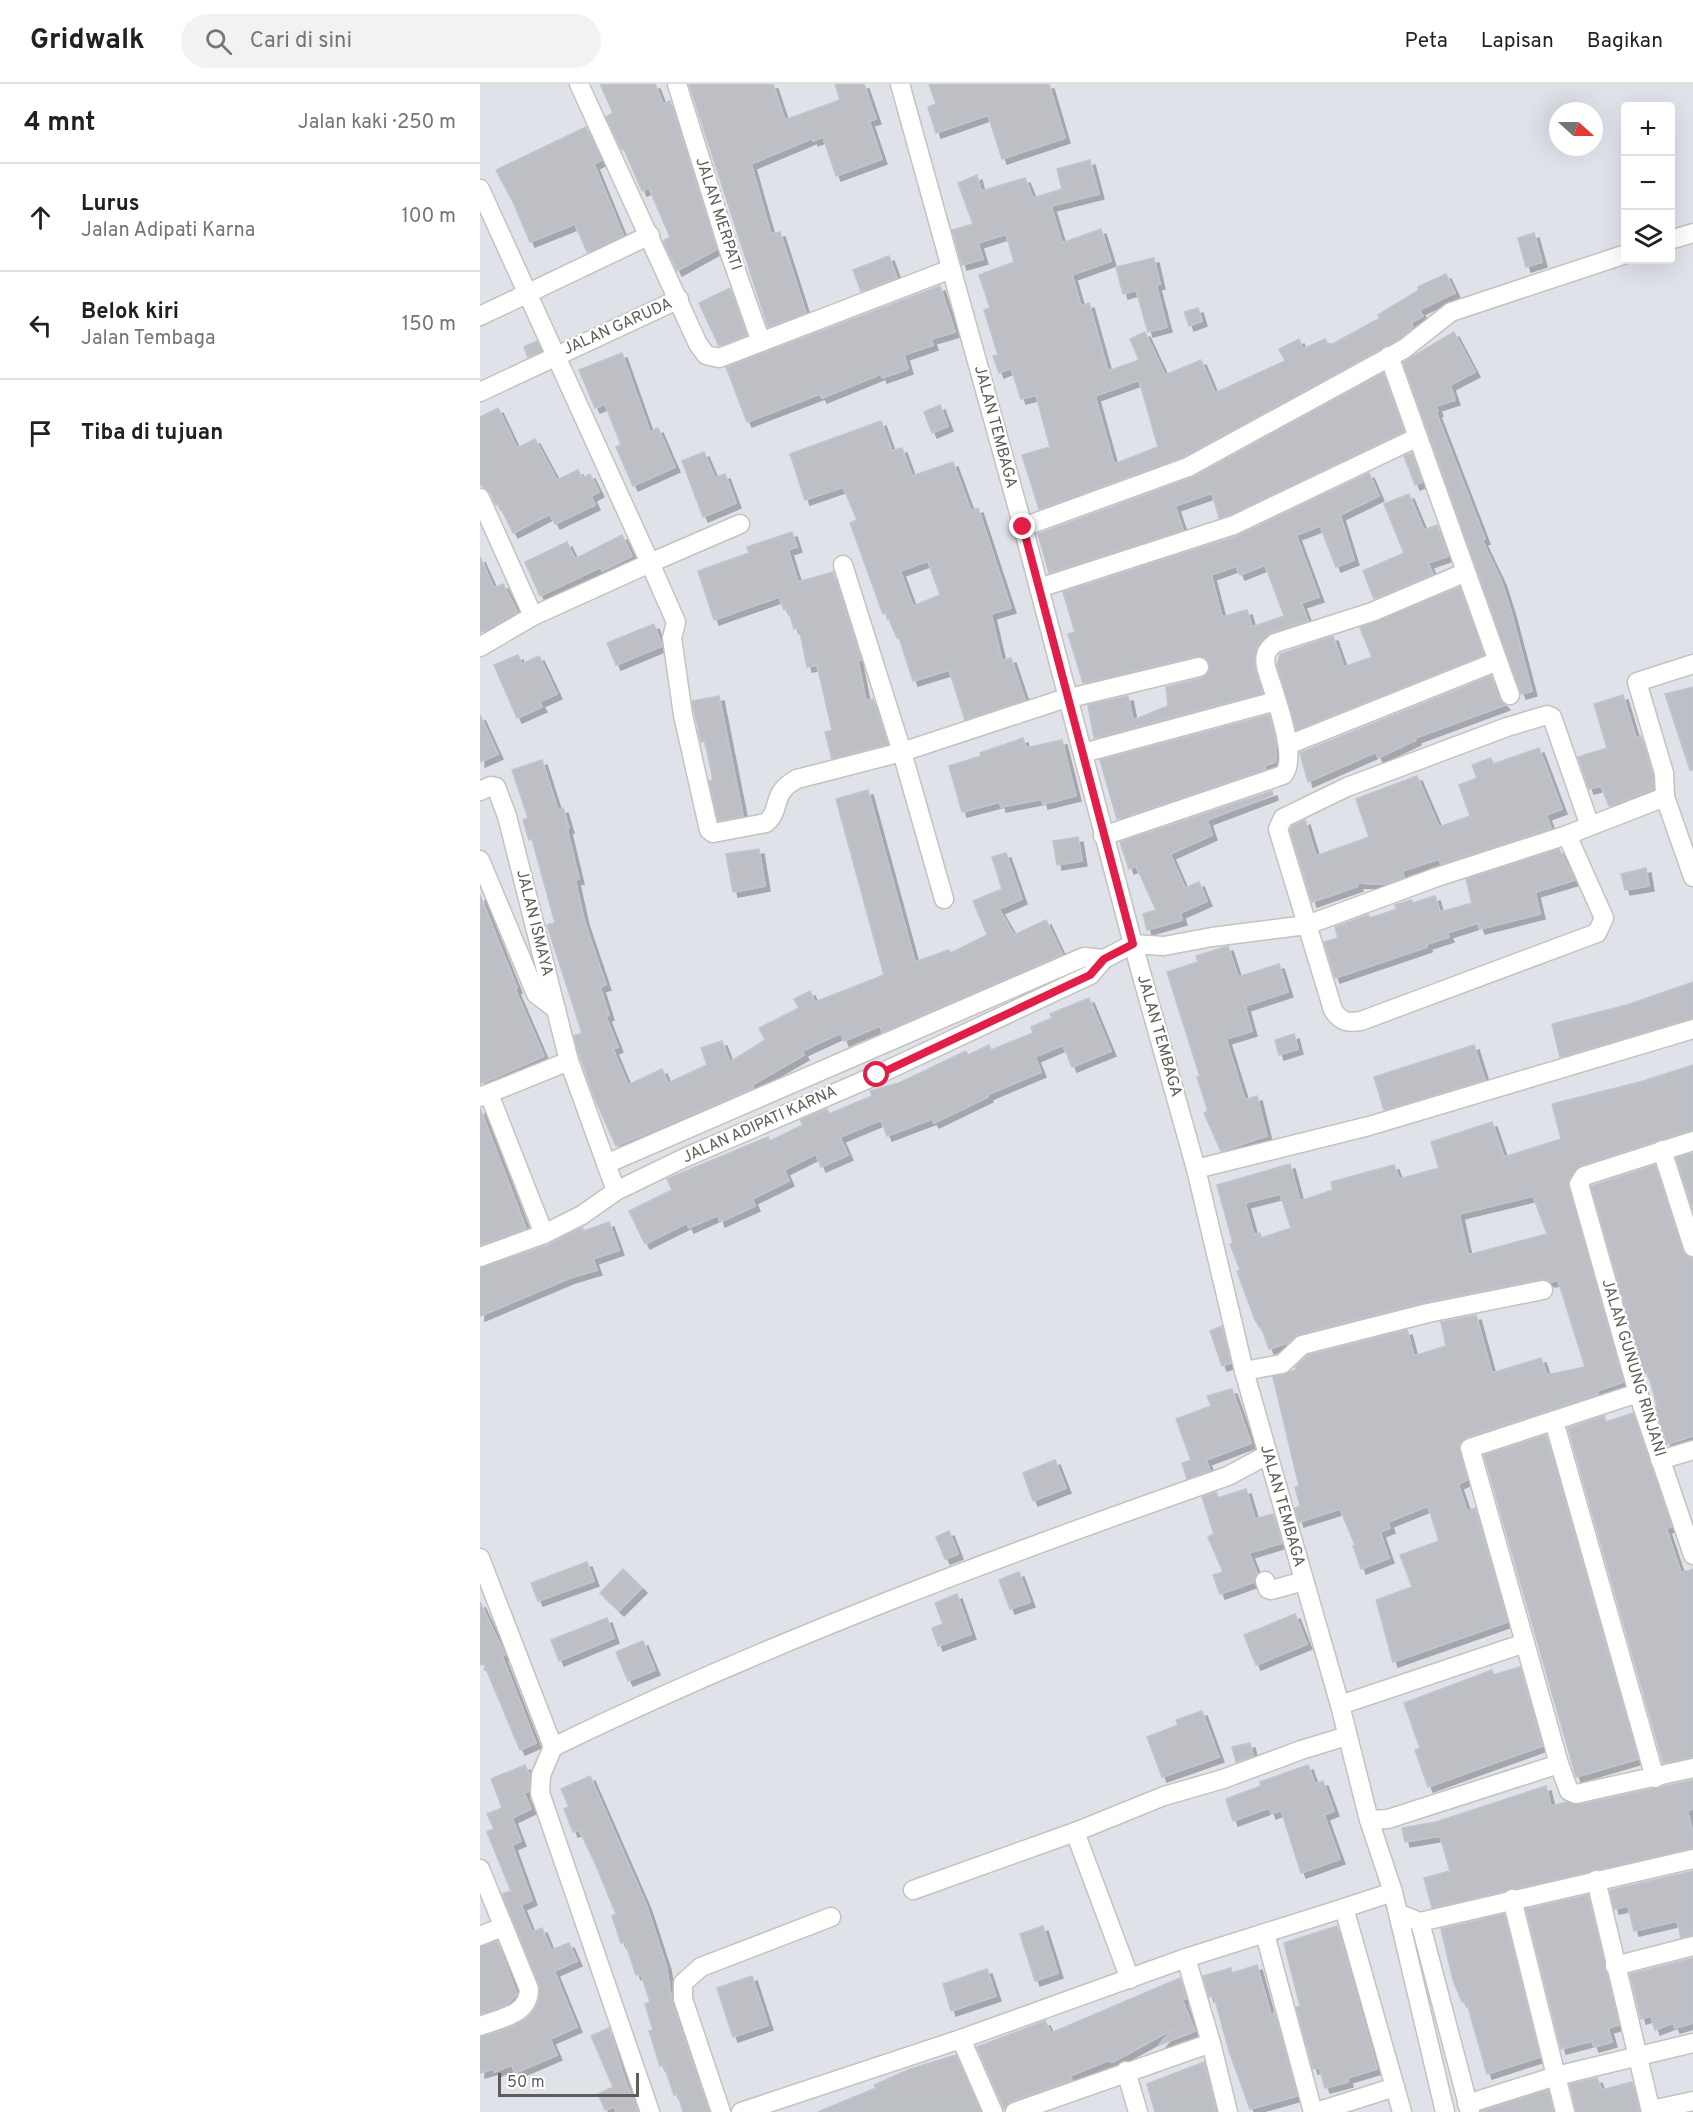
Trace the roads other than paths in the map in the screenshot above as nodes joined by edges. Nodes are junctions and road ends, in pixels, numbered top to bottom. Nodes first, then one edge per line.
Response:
1 (579, 84) edge
2 (677, 84) edge
3 (900, 84) edge
4 (480, 189) edge
5 (1693, 233) edge
6 (650, 235) junction
7 (1675, 239) edge
8 (1621, 256) edge
9 (951, 269) junction
10 (528, 292) junction
11 (679, 299) junction
12 (480, 316) edge
13 (761, 342) junction
14 (557, 354) junction
15 (1389, 356) junction
16 (480, 392) edge
17 (1418, 437) junction
18 (480, 498) edge
19 (740, 524) dead end
20 (1023, 527) junction
21 (650, 563) junction
22 (843, 565) dead end
23 (1464, 573) junction
24 (1039, 588) junction
25 (533, 616) junction
26 (480, 647) edge
27 (1498, 662) junction
28 (1693, 664) edge
29 (1199, 667) dead end
30 (1510, 695) dead end
31 (1062, 699) junction
32 (1276, 701) junction
33 (1288, 746) junction
34 (902, 752) junction
35 (1083, 753) junction
36 (488, 789) edge
37 (1665, 797) junction
38 (1590, 826) junction
39 (1567, 835) junction
40 (1103, 836) junction
41 (480, 860) edge
42 (1693, 878) edge
43 (944, 898) dead end
44 (1307, 925) junction
45 (1117, 952) junction
46 (556, 1009) junction
47 (1693, 1029) edge
48 (866, 1050) junction
49 (569, 1060) junction
50 (877, 1075) junction
51 (485, 1096) edge
52 (674, 1136) junction
53 (1693, 1142) edge
54 (1662, 1150) junction
55 (684, 1158) junction
56 (606, 1164) junction
57 (1196, 1169) junction
58 (616, 1191) junction
59 (544, 1234) junction
60 (1693, 1247) edge
61 (480, 1257) edge
62 (1543, 1290) dead end
63 (1244, 1371) junction
64 (1638, 1393) junction
65 (1554, 1421) junction
66 (1693, 1450) edge
67 (1268, 1455) junction
68 (1660, 1460) junction
69 (1693, 1555) edge
70 (480, 1558) edge
71 (1265, 1581) dead end
72 (1294, 1583) junction
73 (1526, 1643) junction
74 (1340, 1705) junction
75 (1347, 1736) junction
76 (553, 1747) junction
77 (1559, 1764) junction
78 (1693, 1768) edge
79 (1655, 1778) junction
80 (1369, 1820) junction
81 (1075, 1832) junction
82 (1693, 1859) edge
83 (480, 1869) edge
84 (1596, 1880) junction
85 (913, 1890) dead end
86 (1393, 1892) junction
87 (1512, 1899) junction
88 (1350, 1907) junction
89 (831, 1917) dead end
90 (1399, 1917) junction
91 (1420, 1922) junction
92 (502, 1927) junction
93 (1265, 1934) junction
94 (480, 1935) edge
95 (1693, 1946) edge
96 (1186, 1958) junction
97 (1615, 1966) junction
98 (1130, 1979) junction
99 (480, 2026) edge
100 (961, 2039) junction
101 (1211, 2043) junction
102 (1693, 2043) edge
103 (1637, 2057) junction
104 (1126, 2071) junction
105 (1556, 2076) junction
106 (1395, 2087) junction
107 (1693, 2101) edge
108 (1468, 2108) edge
109 (745, 2111) edge
110 (1651, 2111) edge
111 (650, 2112) edge
112 (721, 2112) edge
113 (993, 2112) edge
114 (1016, 2112) edge
115 (1138, 2112) edge
116 (1228, 2112) edge
117 (1315, 2112) edge
118 (1402, 2112) edge
119 (1445, 2112) edge
120 (1565, 2112) edge

1 - 6 street
2 - 13 street, JALAN MERPATI
3 - 9 street, JALAN TEMBAGA
4 - 10 street
5 - 7 street
6 - 10 street
6 - 11 street
8 - 15 street
9 - 13 street
9 - 20 street, JALAN TEMBAGA
10 - 12 street
10 - 14 street
11 - 13 street
11 - 14 street, JALAN GARUDA
14 - 16 street, JALAN GARUDA
14 - 21 street
15 - 17 street
15 - 20 street
17 - 23 street
17 - 24 street
18 - 25 street
19 - 21 street
20 - 24 street, JALAN TEMBAGA
21 - 25 street
21 - 34 street
22 - 34 street
23 - 27 street
23 - 32 street
24 - 31 street, JALAN TEMBAGA
25 - 26 street
27 - 30 street
27 - 33 street
28 - 37 street
29 - 31 street
31 - 34 street
31 - 35 street, JALAN TEMBAGA
32 - 33 street
32 - 35 street
33 - 40 street
34 - 43 street
35 - 40 street, JALAN TEMBAGA
36 - 46 street, JALAN ISMAYA
37 - 38 street
37 - 42 street
38 - 39 street
38 - 44 street
39 - 44 street
39 - 44 street
40 - 45 street, JALAN TEMBAGA
41 - 46 street
44 - 45 street
45 - 48 street, JALAN ADIPATI KARNA
45 - 50 street, JALAN ADIPATI KARNA
45 - 57 street, JALAN TEMBAGA
46 - 49 street, JALAN ISMAYA
47 - 57 street
48 - 50 street
48 - 52 street, JALAN ADIPATI KARNA
49 - 51 street
49 - 56 street, JALAN ISMAYA
50 - 55 street, JALAN ADIPATI KARNA
51 - 59 street
52 - 55 street
52 - 56 street, JALAN ADIPATI KARNA
53 - 54 street
54 - 60 street
54 - 64 street, JALAN GUNUNG RINJANI
55 - 58 street, JALAN ADIPATI KARNA
56 - 58 street, JALAN ISMAYA
57 - 63 street, JALAN TEMBAGA
58 - 59 street, JALAN ADIPATI KARNA
59 - 61 street, JALAN ADIPATI KARNA
62 - 63 street
63 - 67 street, JALAN TEMBAGA
64 - 65 street
64 - 68 street, JALAN GUNUNG RINJANI
65 - 73 street
65 - 79 street
66 - 68 street
67 - 72 street, JALAN TEMBAGA
67 - 76 street
68 - 69 street, JALAN GUNUNG RINJANI
70 - 76 street
71 - 72 street
72 - 74 street, JALAN TEMBAGA
73 - 74 street
73 - 77 street
74 - 75 street, JALAN TEMBAGA
75 - 80 street, JALAN TEMBAGA
75 - 81 street
76 - 111 street
77 - 79 street
77 - 80 street
78 - 79 street
80 - 86 street, JALAN TEMBAGA
81 - 85 street
81 - 98 street
82 - 84 street
83 - 92 street
84 - 87 street
84 - 97 street
86 - 88 street
86 - 90 street, JALAN TEMBAGA
87 - 91 street
87 - 105 street
88 - 93 street
88 - 106 street
89 - 112 street
90 - 91 street
90 - 119 street, JALAN TEMBAGA
91 - 108 street
92 - 94 street
92 - 99 street
93 - 96 street
93 - 117 street
95 - 97 street
96 - 98 street
96 - 101 street
97 - 103 street
98 - 100 street
100 - 109 street
100 - 113 street
101 - 104 street
101 - 116 street
102 - 103 street
103 - 105 street
103 - 110 street
104 - 114 street
104 - 115 street
105 - 108 street
105 - 120 street
106 - 117 street
106 - 118 street
107 - 110 street

